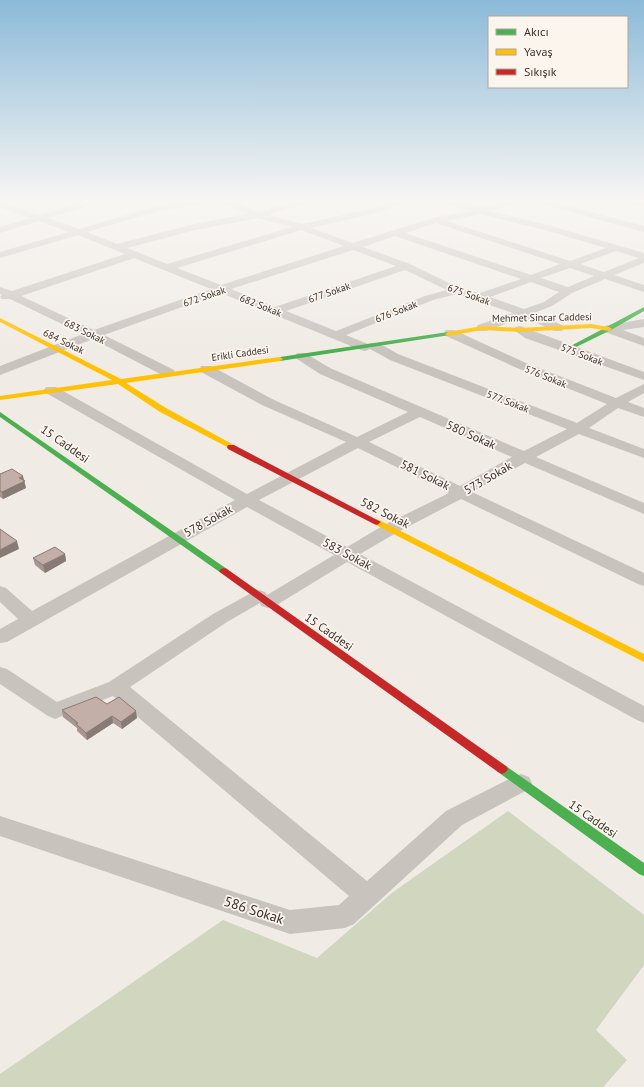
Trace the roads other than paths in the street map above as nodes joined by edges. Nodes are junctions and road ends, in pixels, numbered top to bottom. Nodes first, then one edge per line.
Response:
1 (11, 252) edge
2 (125, 252) edge
3 (221, 252) edge
4 (337, 252) edge
5 (369, 252) edge
6 (449, 252) edge
7 (532, 252) edge
8 (604, 252) edge
9 (629, 252) edge
10 (0, 255) edge
11 (133, 255) junction
12 (644, 256) edge
13 (644, 260) edge
14 (569, 264) junction
15 (406, 266) junction
16 (165, 268) junction
17 (606, 276) junction
18 (532, 279) junction
19 (644, 288) edge
20 (0, 290) edge
21 (221, 290) junction
22 (457, 291) junction
23 (568, 291) junction
24 (6, 297) edge
25 (480, 297) junction
26 (644, 309) edge
27 (276, 311) junction
28 (525, 313) junction
29 (0, 320) edge
30 (644, 323) edge
31 (482, 328) junction
32 (558, 328) junction
33 (609, 329) junction
34 (520, 330) junction
35 (450, 334) junction
36 (95, 335) junction
37 (336, 335) junction
38 (644, 342) edge
39 (369, 346) junction
40 (55, 348) junction
41 (568, 349) junction
42 (301, 356) junction
43 (206, 368) junction
44 (0, 371) edge
45 (169, 373) junction
46 (644, 376) edge
47 (119, 380) junction
48 (644, 388) edge
49 (51, 390) junction
50 (0, 398) edge
51 (617, 403) junction
52 (419, 412) junction
53 (644, 413) edge
54 (0, 414) edge
55 (579, 428) junction
56 (357, 442) junction
57 (644, 454) edge
58 (524, 458) junction
59 (289, 477) junction
60 (461, 493) junction
61 (247, 499) junction
62 (644, 509) edge
63 (390, 529) junction
64 (177, 538) junction
65 (347, 554) junction
66 (644, 580) edge
67 (0, 592) edge
68 (263, 599) junction
69 (30, 620) junction
70 (0, 637) edge
71 (644, 658) edge
72 (0, 674) edge
73 (116, 687) junction
74 (644, 715) edge
75 (521, 782) junction
76 (0, 826) edge
77 (644, 870) edge
78 (367, 896) junction

1 - 10 street
2 - 11 street, 682 Sokak
3 - 16 street
4 - 21 street, 672 Sokak
5 - 15 street, 675 Sokak
6 - 18 street
7 - 14 street
8 - 14 street
9 - 12 street
11 - 16 street, 682 Sokak
11 - 24 street
13 - 17 street
14 - 17 street
14 - 18 street
15 - 22 street, 675 Sokak
15 - 27 street, 677 Sokak
16 - 21 street, 682 Sokak
17 - 19 street
17 - 23 street
18 - 23 street
18 - 25 street
20 - 24 street, 683 Sokak
21 - 27 street, 682 Sokak
21 - 36 street, 672 Sokak
22 - 25 street, 675 Sokak
22 - 37 street, 676 Sokak
23 - 28 street
24 - 36 street, 683 Sokak
25 - 28 street, 675 Sokak
26 - 33 street
27 - 37 street, 682 Sokak
28 - 31 street
28 - 32 street, 675 Sokak
29 - 40 street, 684 Sokak
30 - 33 street
31 - 34 street, Mehmet Sincar Caddesi
31 - 35 street, Erikli Caddesi
32 - 33 street, Mehmet Sincar Caddesi
32 - 34 street, Mehmet Sincar Caddesi
33 - 38 street
33 - 41 street
34 - 41 street, 575 Sokak
35 - 39 street, Erikli Caddesi
35 - 51 street, 576 Sokak
36 - 40 street, 672 Sokak
36 - 45 street, 683 Sokak
37 - 39 street, 682 Sokak
39 - 42 street, Erikli Caddesi
39 - 55 street, 577. Sokak
40 - 44 street, 672 Sokak
40 - 47 street, 684 Sokak
41 - 46 street, 575 Sokak
42 - 43 street, Erikli Caddesi
42 - 52 street, 580 Sokak
43 - 45 street, Erikli Caddesi
43 - 56 street, 581 Sokak
45 - 47 street, Erikli Caddesi
47 - 49 street, Erikli Caddesi
47 - 59 street, 582 Sokak
48 - 51 street, 573 Sokak
49 - 50 street, Erikli Caddesi
49 - 61 street, 583 Sokak
51 - 53 street, 576 Sokak
51 - 55 street, 573 Sokak
52 - 56 street, 578 Sokak
52 - 58 street, 580 Sokak
54 - 64 street, 15 Caddesi
55 - 57 street, 577. Sokak
55 - 58 street, 573 Sokak
56 - 59 street, 578 Sokak
56 - 60 street, 581 Sokak
58 - 60 street, 573 Sokak
58 - 62 street, 580 Sokak
59 - 61 street, 578 Sokak
59 - 63 street, 582 Sokak
60 - 63 street, 573 Sokak
60 - 66 street, 581 Sokak
61 - 64 street, 578 Sokak
61 - 65 street, 583 Sokak
63 - 65 street, 573 Sokak
63 - 71 street, 582 Sokak
64 - 68 street, 15 Caddesi
64 - 69 street, 578 Sokak
65 - 68 street, 573 Sokak
65 - 74 street, 583 Sokak
67 - 69 street
68 - 73 street, 573 Sokak
68 - 75 street, 15 Caddesi
69 - 70 street, 578 Sokak
72 - 73 street, 573 Sokak
73 - 78 street
75 - 77 street, 15 Caddesi
75 - 78 street, 586 Sokak
76 - 78 street, 586 Sokak

